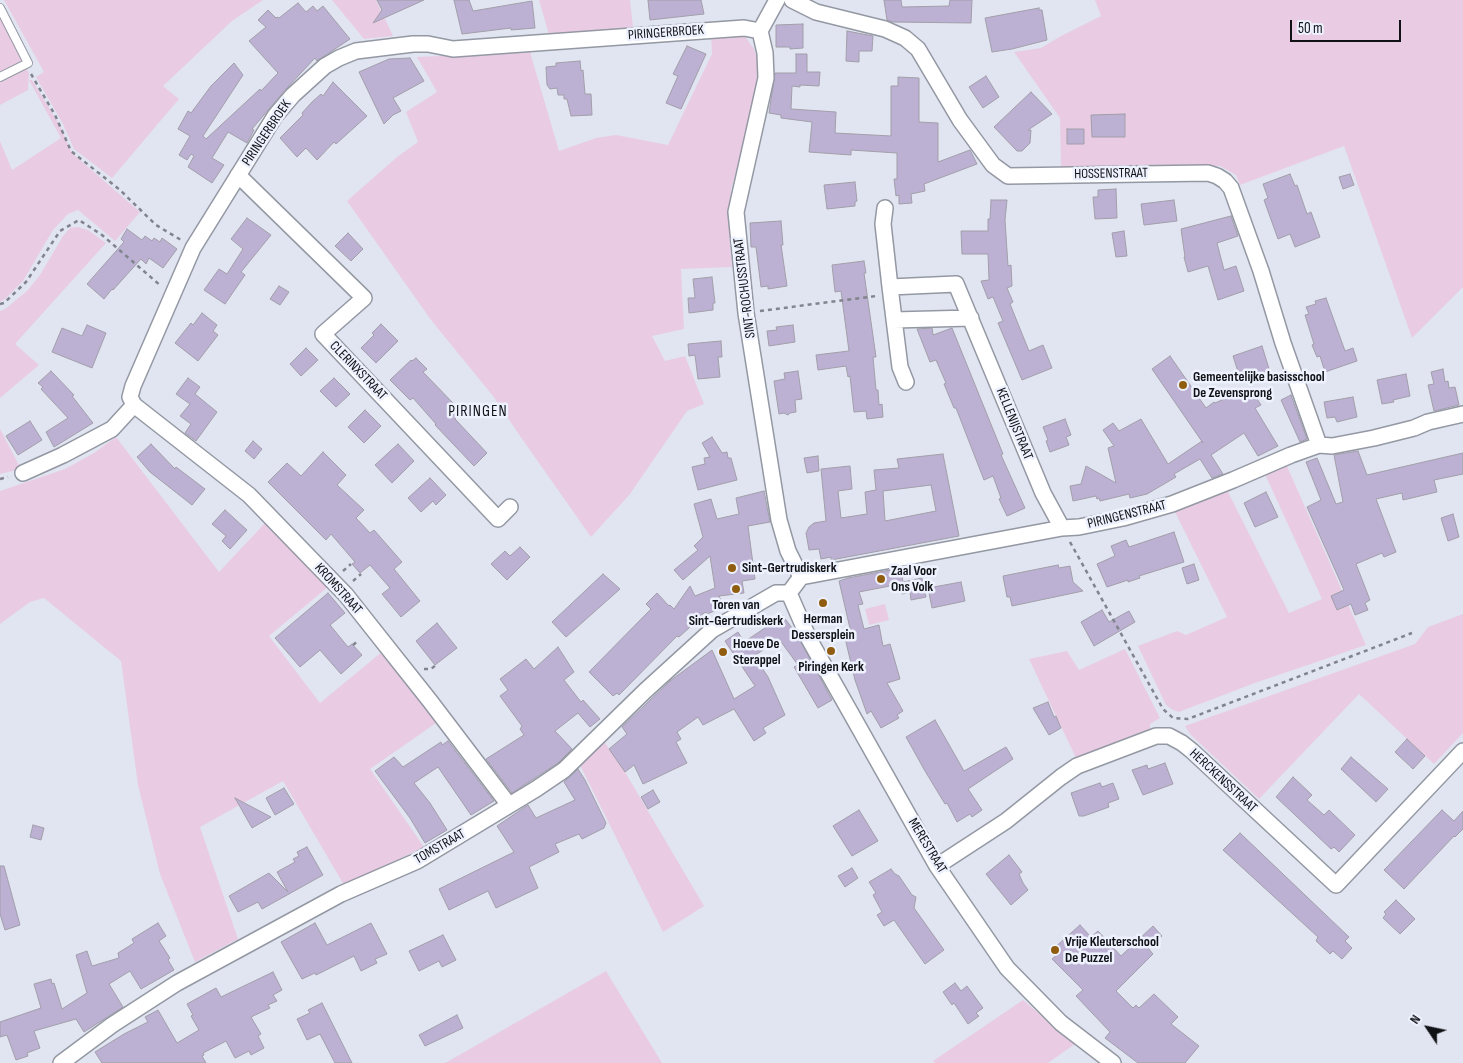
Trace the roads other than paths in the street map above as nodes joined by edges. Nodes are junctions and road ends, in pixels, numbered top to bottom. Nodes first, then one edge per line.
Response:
1 (777, 0) edge
2 (792, 0) edge
3 (0, 8) edge
4 (760, 31) junction
5 (0, 78) edge
6 (238, 175) junction
7 (885, 208) dead end
8 (890, 290) junction
9 (971, 318) junction
10 (894, 320) junction
11 (906, 382) dead end
12 (134, 405) junction
13 (1463, 414) edge
14 (1319, 445) junction
15 (23, 473) dead end
16 (510, 507) dead end
17 (1062, 528) junction
18 (801, 577) junction
19 (789, 594) junction
20 (1463, 751) edge
21 (509, 805) junction
22 (938, 866) junction
23 (61, 1063) edge
24 (1113, 1063) edge

1 - 4 street
2 - 14 street, HOSSENSTRAAT
3 - 5 lane
4 - 6 street, PIRINGERBROEK
4 - 18 street, SINT-ROCHUSSTRAAT
6 - 12 street, PIRINGERBROEK
6 - 16 street, CLERINXSTRAAT
7 - 8 street
8 - 9 street, KELLENIJSTRAAT
8 - 10 street
9 - 10 street
9 - 17 street, KELLENIJSTRAAT
10 - 11 street
12 - 15 street
12 - 21 street, KROMSTRAAT
13 - 14 street, PIRINGENSTRAAT
14 - 17 street, PIRINGENSTRAAT
17 - 18 street, PIRINGENSTRAAT
18 - 19 street
19 - 21 street, TOMSTRAAT
19 - 22 street, MERESTRAAT
20 - 22 street, HERCKENSSTRAAT
21 - 23 street, TOMSTRAAT
22 - 24 street, MERESTRAAT

